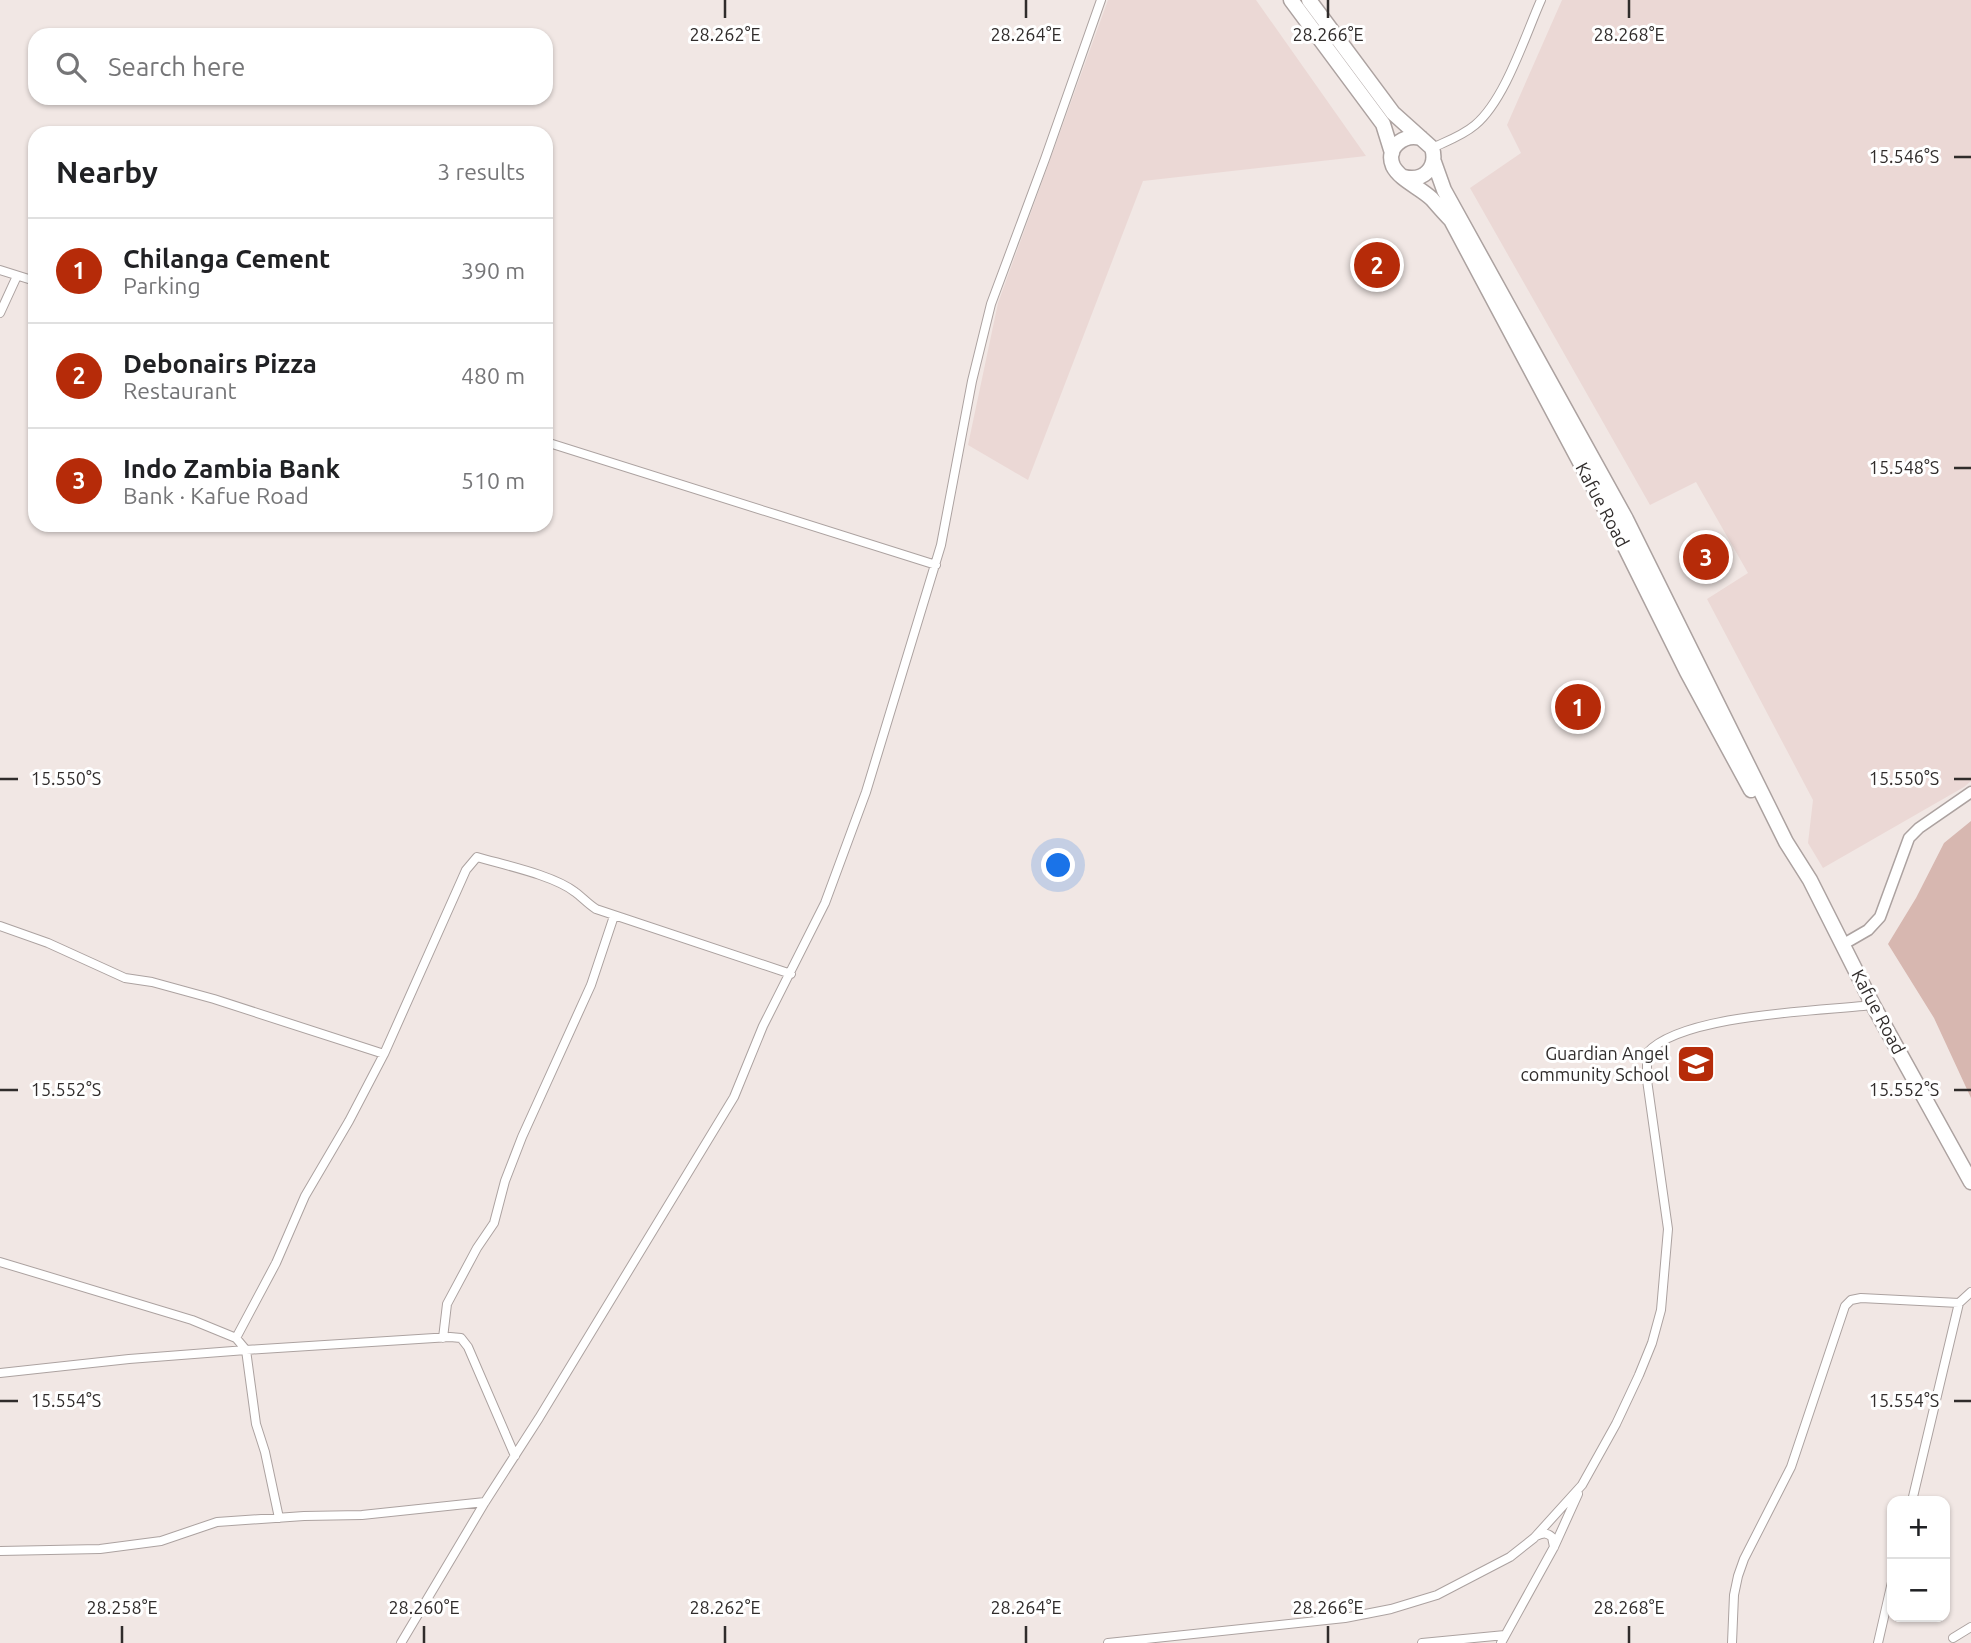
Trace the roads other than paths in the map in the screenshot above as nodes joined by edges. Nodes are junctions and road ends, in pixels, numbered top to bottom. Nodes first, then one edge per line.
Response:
1 (1101, 0) edge
2 (1291, 0) edge
3 (1309, 0) edge
4 (1541, 0) edge
5 (1429, 149) junction
6 (1392, 153) junction
7 (1404, 177) junction
8 (0, 270) edge
9 (17, 276) junction
10 (28, 279) edge
11 (0, 313) edge
12 (553, 444) edge
13 (936, 565) junction
14 (1971, 792) edge
15 (1786, 842) junction
16 (614, 916) junction
17 (0, 926) edge
18 (1842, 945) junction
19 (791, 974) junction
20 (1873, 1005) junction
21 (384, 1054) junction
22 (1971, 1182) edge
23 (0, 1262) edge
24 (1971, 1292) edge
25 (1959, 1303) junction
26 (236, 1338) junction
27 (443, 1338) junction
28 (246, 1350) junction
29 (0, 1373) edge
30 (515, 1455) junction
31 (1582, 1485) junction
32 (1913, 1496) edge
33 (485, 1502) junction
34 (279, 1518) junction
35 (1534, 1538) junction
36 (1554, 1547) junction
37 (0, 1551) edge
38 (1887, 1604) edge
39 (1971, 1627) edge
40 (1953, 1638) dead end
41 (1503, 1639) edge
42 (401, 1643) edge
43 (1108, 1643) edge
44 (1422, 1643) edge
45 (1732, 1643) edge
46 (1878, 1643) edge

1 - 13 street
2 - 6 highway
3 - 5 highway, Kafue Road
4 - 5 street
5 - 6 highway
5 - 7 highway
5 - 15 highway, Kafue Road
6 - 7 highway
7 - 15 highway, Kafue Road
8 - 9 street
9 - 10 street
9 - 11 street
12 - 13 street
13 - 19 street
14 - 18 street
15 - 18 highway, Kafue Road
16 - 19 street
16 - 21 street
16 - 27 street
17 - 21 street
18 - 20 highway, Kafue Road
19 - 30 street
20 - 22 highway, Kafue Road
20 - 31 street
21 - 26 street
23 - 26 street
24 - 25 street
25 - 32 street
25 - 45 street
26 - 28 street
27 - 28 street
27 - 30 street
28 - 29 street
28 - 34 street
30 - 33 street
31 - 35 street
31 - 36 street
33 - 34 street
33 - 42 street
34 - 37 street
35 - 36 street
35 - 43 street
36 - 41 street
38 - 46 street
39 - 40 street
41 - 44 street

